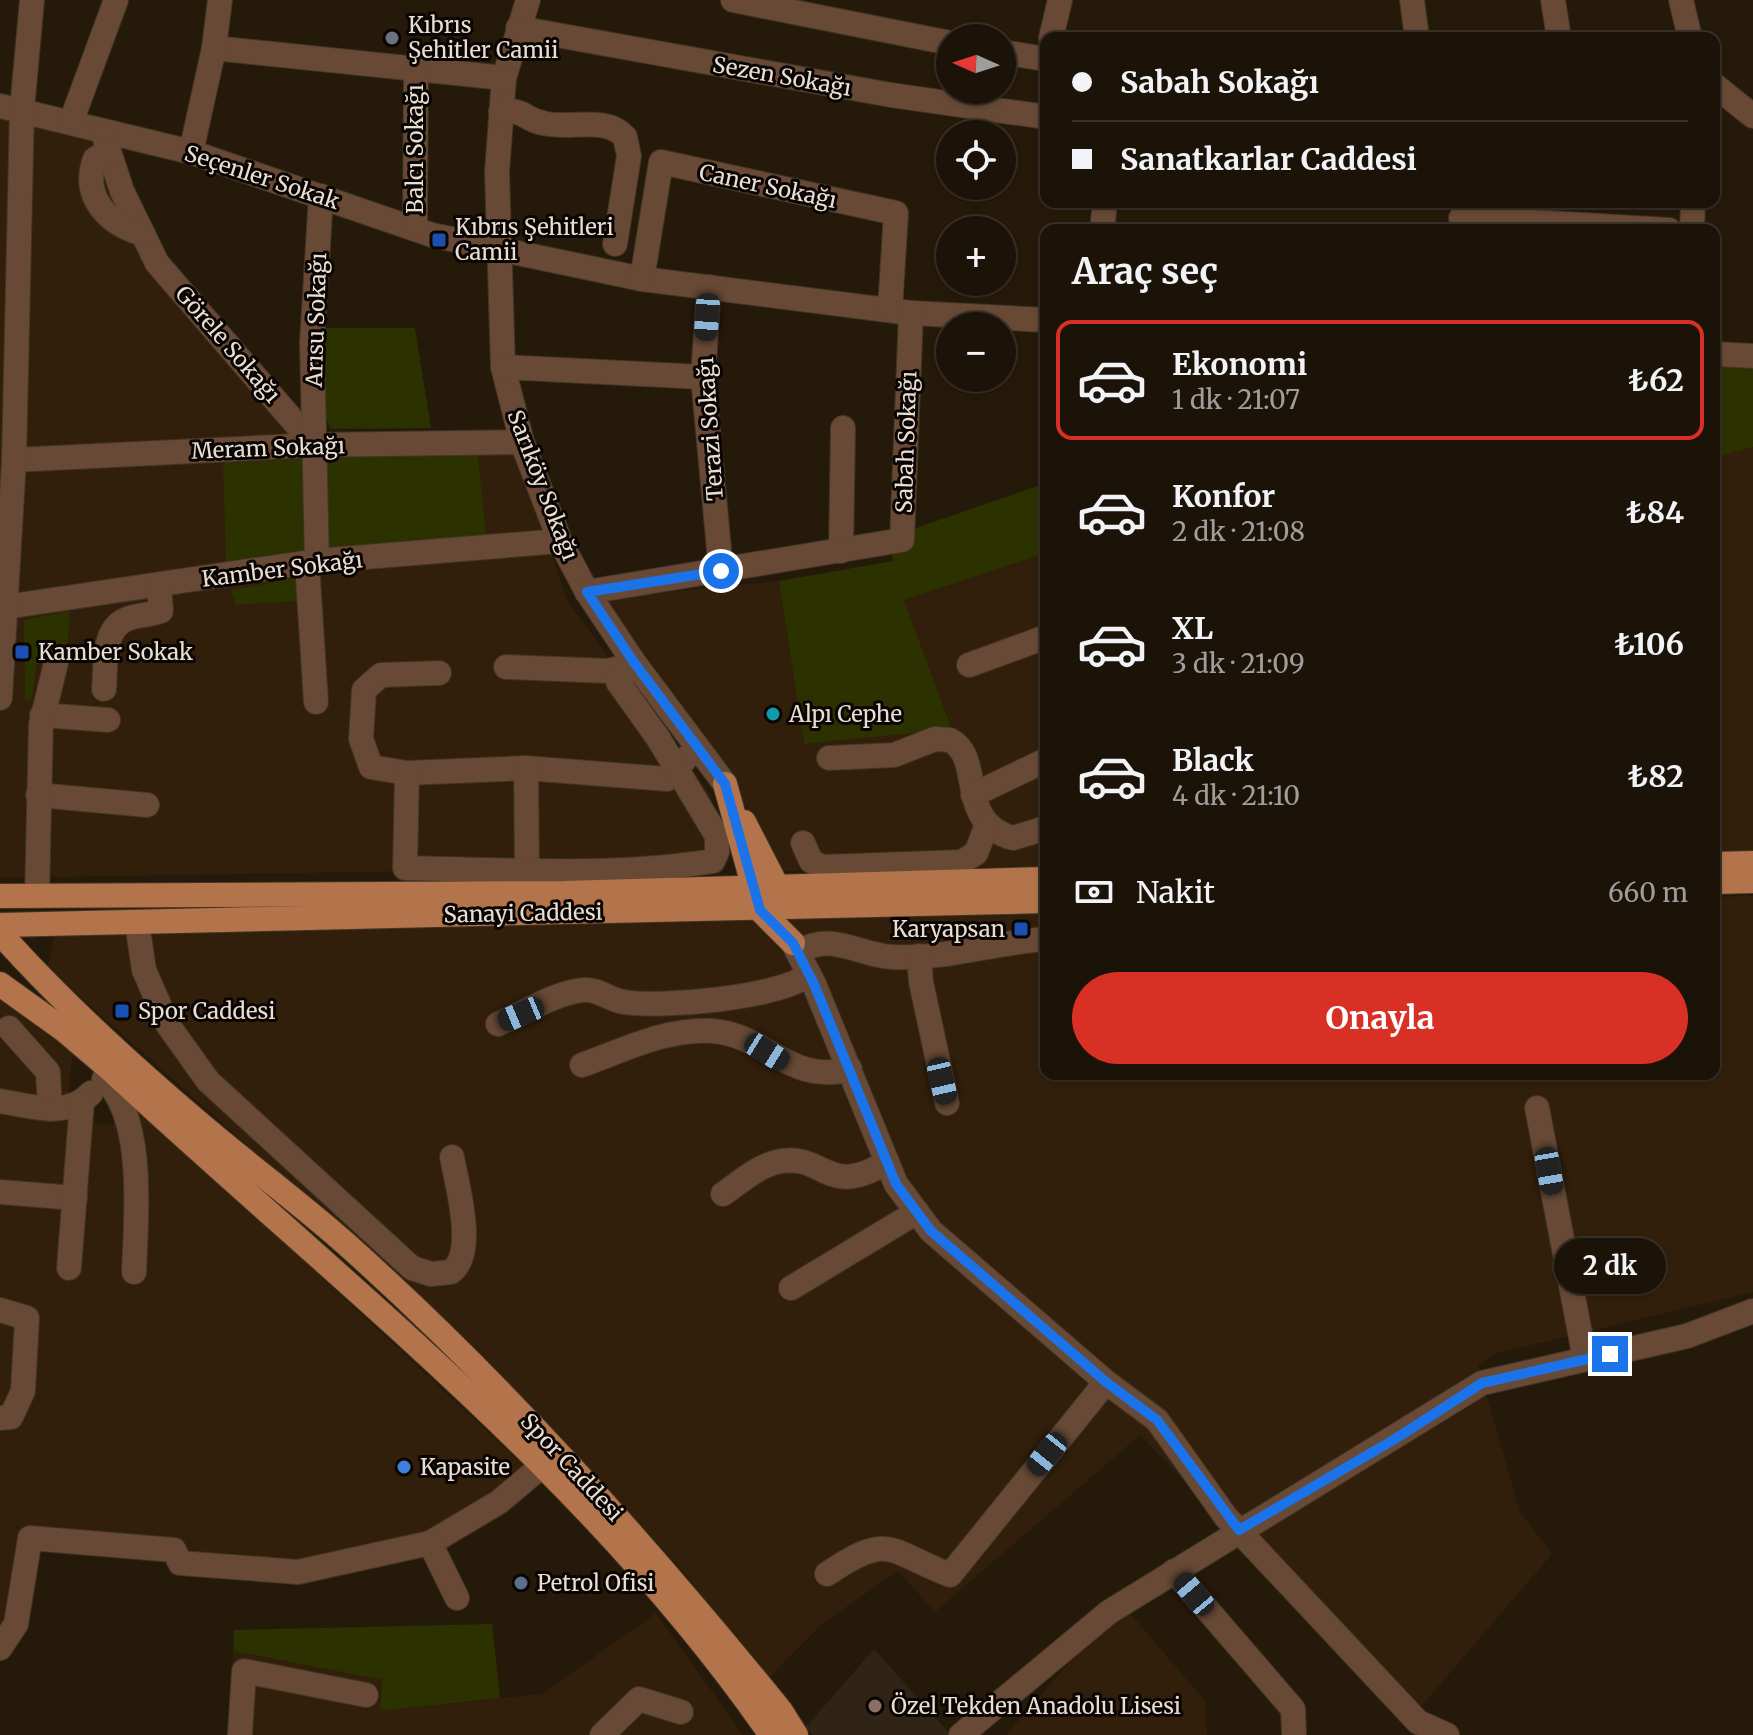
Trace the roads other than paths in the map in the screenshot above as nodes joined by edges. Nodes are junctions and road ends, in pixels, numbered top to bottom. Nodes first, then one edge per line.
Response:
1 (32, 0) edge
2 (116, 0) edge
3 (220, 0) edge
4 (528, 0) edge
5 (733, 0) edge
6 (1060, 0) edge
7 (1412, 0) edge
8 (1553, 0) edge
9 (1681, 0) edge
10 (518, 28) junction
11 (1052, 32) edge
12 (1416, 32) edge
13 (1558, 32) edge
14 (1689, 32) edge
15 (936, 40) edge
16 (214, 48) junction
17 (1016, 54) edge
18 (1040, 58) edge
19 (416, 69) junction
20 (504, 78) junction
21 (1720, 90) edge
22 (11, 108) edge
23 (501, 111) junction
24 (1040, 116) edge
25 (1753, 116) edge
26 (71, 122) junction
27 (106, 142) junction
28 (191, 152) junction
29 (321, 196) junction
30 (1559, 212) edge
31 (1461, 217) edge
32 (1632, 224) edge
33 (415, 229) junction
34 (615, 244) dead end
35 (501, 247) junction
36 (642, 279) junction
37 (709, 287) junction
38 (901, 311) junction
39 (1040, 320) edge
40 (1720, 354) edge
41 (1753, 356) edge
42 (503, 367) junction
43 (703, 377) junction
44 (843, 428) dead end
45 (522, 442) junction
46 (314, 445) junction
47 (14, 460) junction
48 (560, 541) junction
49 (841, 551) junction
50 (312, 562) junction
51 (721, 571) junction
52 (159, 586) junction
53 (587, 592) junction
54 (5, 607) junction
55 (1040, 639) edge
56 (56, 663) dead end
57 (631, 663) junction
58 (969, 665) dead end
59 (506, 667) dead end
60 (439, 673) dead end
61 (104, 689) dead end
62 (0, 698) edge
63 (316, 702) dead end
64 (42, 715) junction
65 (108, 720) dead end
66 (696, 745) junction
67 (829, 758) dead end
68 (1040, 763) edge
69 (526, 768) junction
70 (676, 770) junction
71 (407, 773) junction
72 (725, 784) junction
73 (38, 795) junction
74 (973, 795) junction
75 (147, 805) dead end
76 (987, 825) junction
77 (1040, 830) edge
78 (803, 843) dead end
79 (1753, 863) edge
80 (1720, 864) edge
81 (517, 878) junction
82 (1040, 879) edge
83 (1753, 881) edge
84 (1720, 882) edge
85 (751, 886) junction
86 (777, 886) junction
87 (0, 896) edge
88 (37, 896) junction
89 (1040, 901) edge
90 (760, 910) junction
91 (788, 910) junction
92 (137, 923) junction
93 (0, 925) edge
94 (49, 925) junction
95 (0, 933) edge
96 (1040, 940) edge
97 (800, 956) junction
98 (919, 956) junction
99 (34, 971) junction
100 (0, 984) edge
101 (498, 1024) dead end
102 (9, 1028) dead end
103 (582, 1065) dead end
104 (850, 1069) junction
105 (108, 1075) junction
106 (0, 1101) edge
107 (82, 1101) junction
108 (947, 1103) dead end
109 (1537, 1108) dead end
110 (50, 1109) junction
111 (452, 1157) dead end
112 (887, 1162) junction
113 (0, 1192) edge
114 (723, 1194) dead end
115 (75, 1198) junction
116 (917, 1212) junction
117 (69, 1268) dead end
118 (134, 1272) dead end
119 (791, 1288) dead end
120 (0, 1310) edge
121 (1753, 1311) edge
122 (1585, 1359) junction
123 (1106, 1382) junction
124 (0, 1418) edge
125 (544, 1464) junction
126 (1239, 1530) junction
127 (430, 1543) junction
128 (1174, 1571) junction
129 (827, 1574) dead end
130 (457, 1598) dead end
131 (0, 1648) edge
132 (366, 1695) dead end
133 (1003, 1702) junction
134 (681, 1712) dead end
135 (1416, 1728) edge
136 (240, 1735) edge
137 (602, 1735) edge
138 (771, 1735) edge
139 (796, 1735) edge
140 (961, 1735) edge
141 (988, 1735) edge
142 (1294, 1735) edge
143 (1447, 1735) edge

1 - 22 street
2 - 26 street
3 - 16 street
4 - 10 street, Sarıköy Sokağı
5 - 15 street
6 - 11 street
7 - 12 street
8 - 13 street
9 - 14 street
10 - 20 street, Sarıköy Sokağı
10 - 24 street, Sezen Sokağı
16 - 19 street
16 - 28 street
17 - 18 street
19 - 20 street
19 - 33 street, Balcı Sokağı
20 - 23 street, Sarıköy Sokağı
21 - 25 street
22 - 26 street, Seçenler Sokak
22 - 47 street
23 - 34 street
23 - 35 street, Sarıköy Sokağı
26 - 27 street, Seçenler Sokak
27 - 28 street, Seçenler Sokak
27 - 46 street, Görele Sokağı
28 - 29 street, Seçenler Sokak
29 - 33 street, Seçenler Sokak
29 - 46 street, Arısu Sokağı
30 - 31 street
30 - 32 street
33 - 35 street, Seçenler Sokak
35 - 36 street, Seçenler Sokak
35 - 42 street, Sarıköy Sokağı
36 - 37 street, Seçenler Sokak
36 - 38 street, Caner Sokağı
37 - 38 street, Seçenler Sokak
37 - 43 street, Terazi Sokağı
38 - 39 street, Seçenler Sokak
38 - 49 street, Sabah Sokağı
40 - 41 street
42 - 43 street
42 - 45 street, Sarıköy Sokağı
43 - 51 street, Terazi Sokağı
44 - 49 street
45 - 46 street, Meram Sokağı
45 - 48 street, Sarıköy Sokağı
46 - 47 street, Meram Sokağı
46 - 50 street
47 - 54 street
48 - 50 street, Kamber Sokağı
48 - 53 street, Sarıköy Sokağı
49 - 51 street, Sabah Sokağı
50 - 52 street, Kamber Sokağı
50 - 63 street
51 - 53 street, Sabah Sokağı
52 - 54 street, Kamber Sokağı
52 - 61 street
53 - 57 street, Sarıköy Sokağı
54 - 62 street
55 - 58 street
56 - 64 street
57 - 59 street
57 - 66 street, Sarıköy Sokağı
57 - 70 street
60 - 71 street
64 - 65 street
64 - 73 street
66 - 70 street
66 - 72 street, Sarıköy Sokağı
67 - 74 street
68 - 74 street
69 - 70 street
69 - 71 street
69 - 81 street
70 - 81 street
71 - 81 street
72 - 85 main road
72 - 86 main road
73 - 75 street
73 - 88 street
74 - 76 street
76 - 77 street
76 - 78 street
79 - 80 main road
81 - 85 main road, Sanayi Caddesi
81 - 88 main road, Sanayi Caddesi
82 - 86 main road, Sanayi Caddesi
83 - 84 main road
85 - 86 main road, Sanayi Caddesi
85 - 90 main road
86 - 91 main road
87 - 88 main road, Sanayi Caddesi
89 - 91 main road, Sanayi Caddesi
90 - 91 main road, Sanayi Caddesi
90 - 92 main road, Sanayi Caddesi
90 - 97 main road
91 - 97 main road
92 - 94 main road, Sanayi Caddesi
92 - 111 street
93 - 94 main road, Sanayi Caddesi
94 - 99 main road
95 - 99 main road, Spor Caddesi
96 - 98 street
97 - 98 street
97 - 101 street
97 - 104 street
98 - 108 street
99 - 139 main road, Spor Caddesi
100 - 105 main road, Spor Caddesi
102 - 110 street
103 - 104 street
104 - 112 street
105 - 107 street
105 - 118 street
105 - 125 main road, Spor Caddesi
106 - 110 street
107 - 110 street
107 - 115 street
109 - 122 street
112 - 114 street
112 - 116 street
113 - 115 street
115 - 117 street
116 - 119 street
116 - 123 street
120 - 124 street
121 - 122 street
122 - 126 street
123 - 126 street
123 - 129 street
125 - 127 street
125 - 138 main road, Spor Caddesi
126 - 128 street
126 - 135 street
127 - 130 street
127 - 131 street
128 - 133 street
128 - 142 street
132 - 136 street
133 - 140 street
133 - 141 street
134 - 137 street
135 - 143 street

